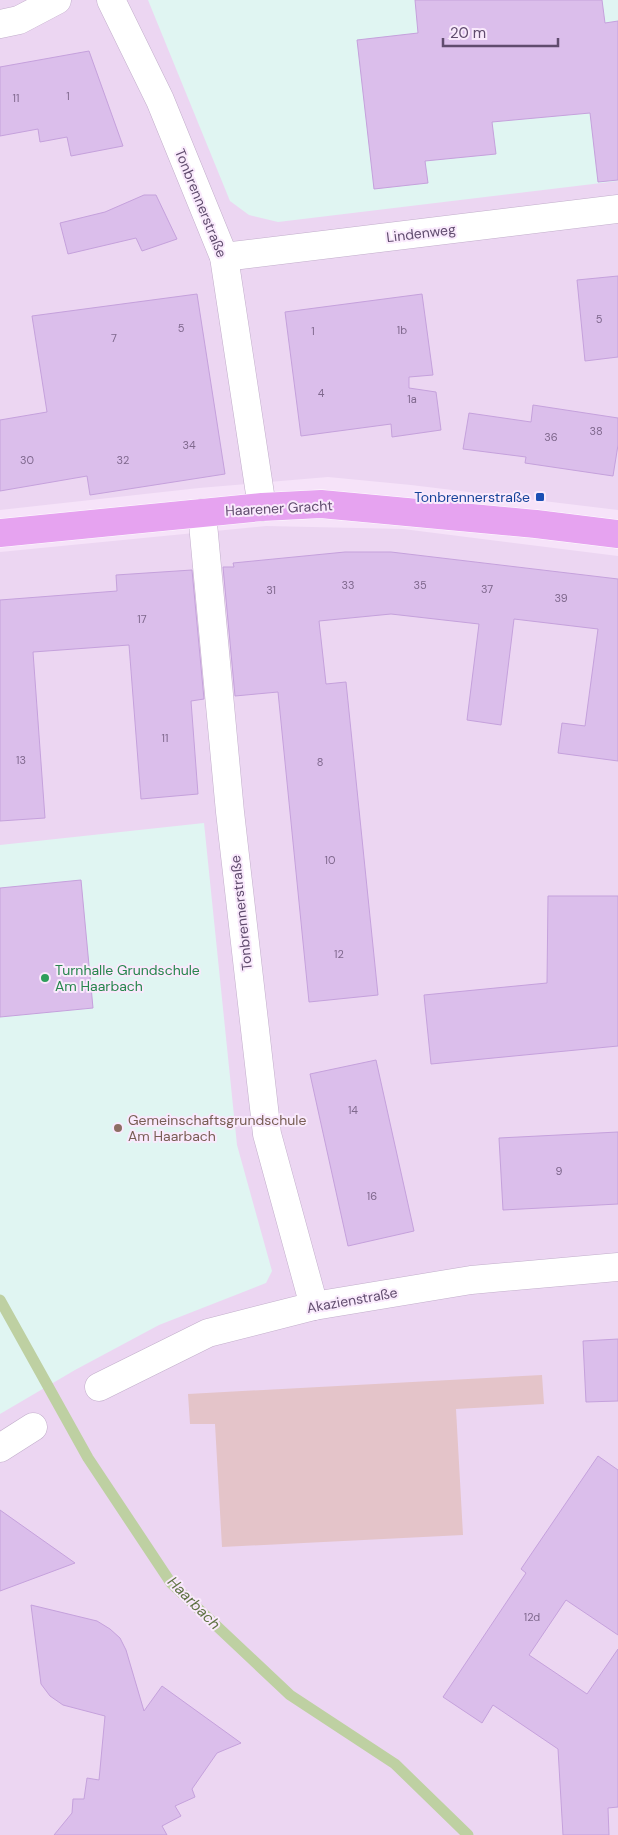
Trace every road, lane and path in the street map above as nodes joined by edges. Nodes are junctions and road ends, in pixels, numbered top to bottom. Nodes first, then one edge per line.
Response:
1 (57, 0) edge
2 (111, 0) edge
3 (0, 24) edge
4 (618, 209) edge
5 (224, 257) junction
6 (262, 507) junction
7 (202, 513) junction
8 (0, 533) edge
9 (618, 534) edge
10 (618, 1267) edge
11 (314, 1306) junction
12 (99, 1387) dead end
13 (33, 1427) dead end
14 (0, 1448) edge

1 - 3 street
2 - 5 street, Tonbrennerstraße
4 - 5 street, Lindenweg
5 - 6 street, Tonbrennerstraße
6 - 7 main road, Haarener Gracht
6 - 9 main road, Haarener Gracht
7 - 8 main road, Haarener Gracht
7 - 11 street, Tonbrennerstraße
10 - 11 street, Akazienstraße
11 - 12 street, Akazienstraße
13 - 14 street

